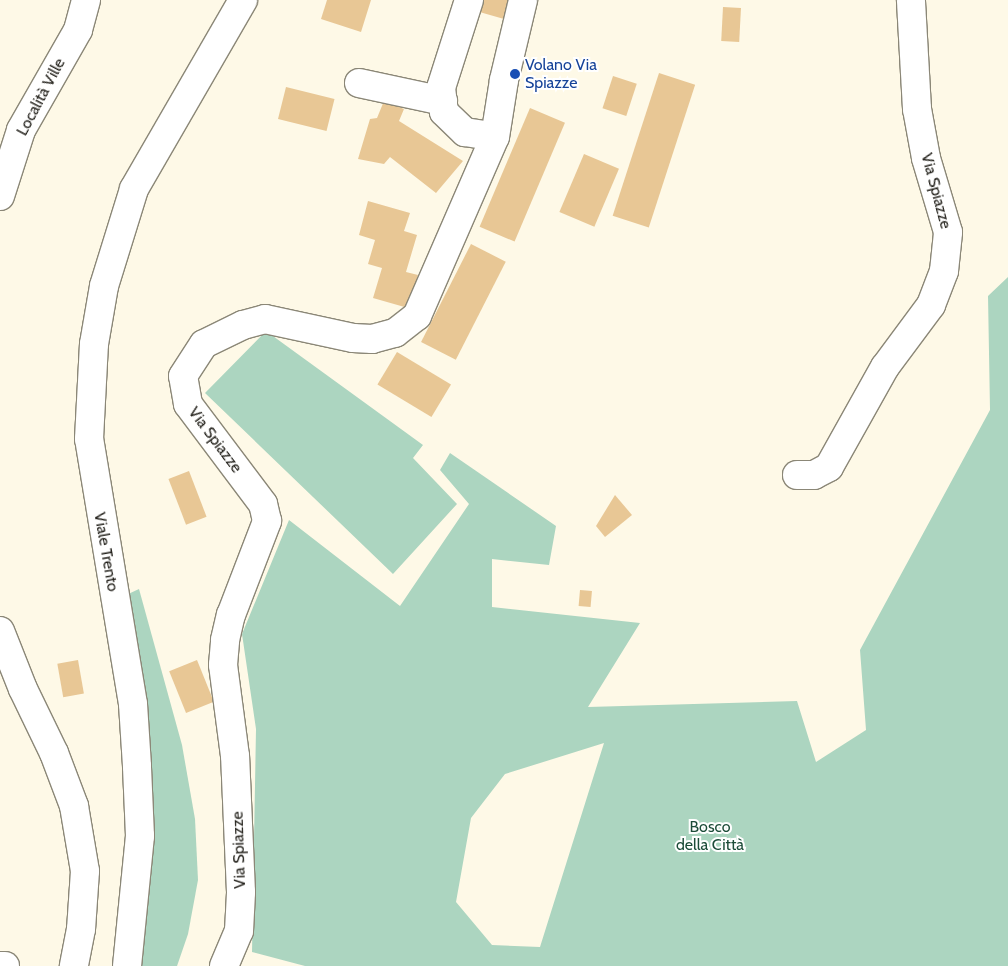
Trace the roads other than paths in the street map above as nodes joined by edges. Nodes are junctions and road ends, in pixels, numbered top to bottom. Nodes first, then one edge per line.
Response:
1 (86, 0) edge
2 (243, 0) edge
3 (469, 0) edge
4 (523, 0) edge
5 (911, 0) edge
6 (359, 83) dead end
7 (443, 101) junction
8 (495, 137) junction
9 (0, 196) edge
10 (797, 475) dead end
11 (0, 631) edge
12 (0, 966) edge
13 (5, 966) edge
14 (74, 966) edge
15 (127, 966) edge
16 (224, 966) edge

1 - 9 street, Località Ville
2 - 15 street, Viale Trento
3 - 7 street
4 - 8 street, Via Spiazze
5 - 10 street, Via Spiazze
6 - 7 street
7 - 8 street
8 - 16 street, Via Spiazze
11 - 14 street
12 - 13 street

